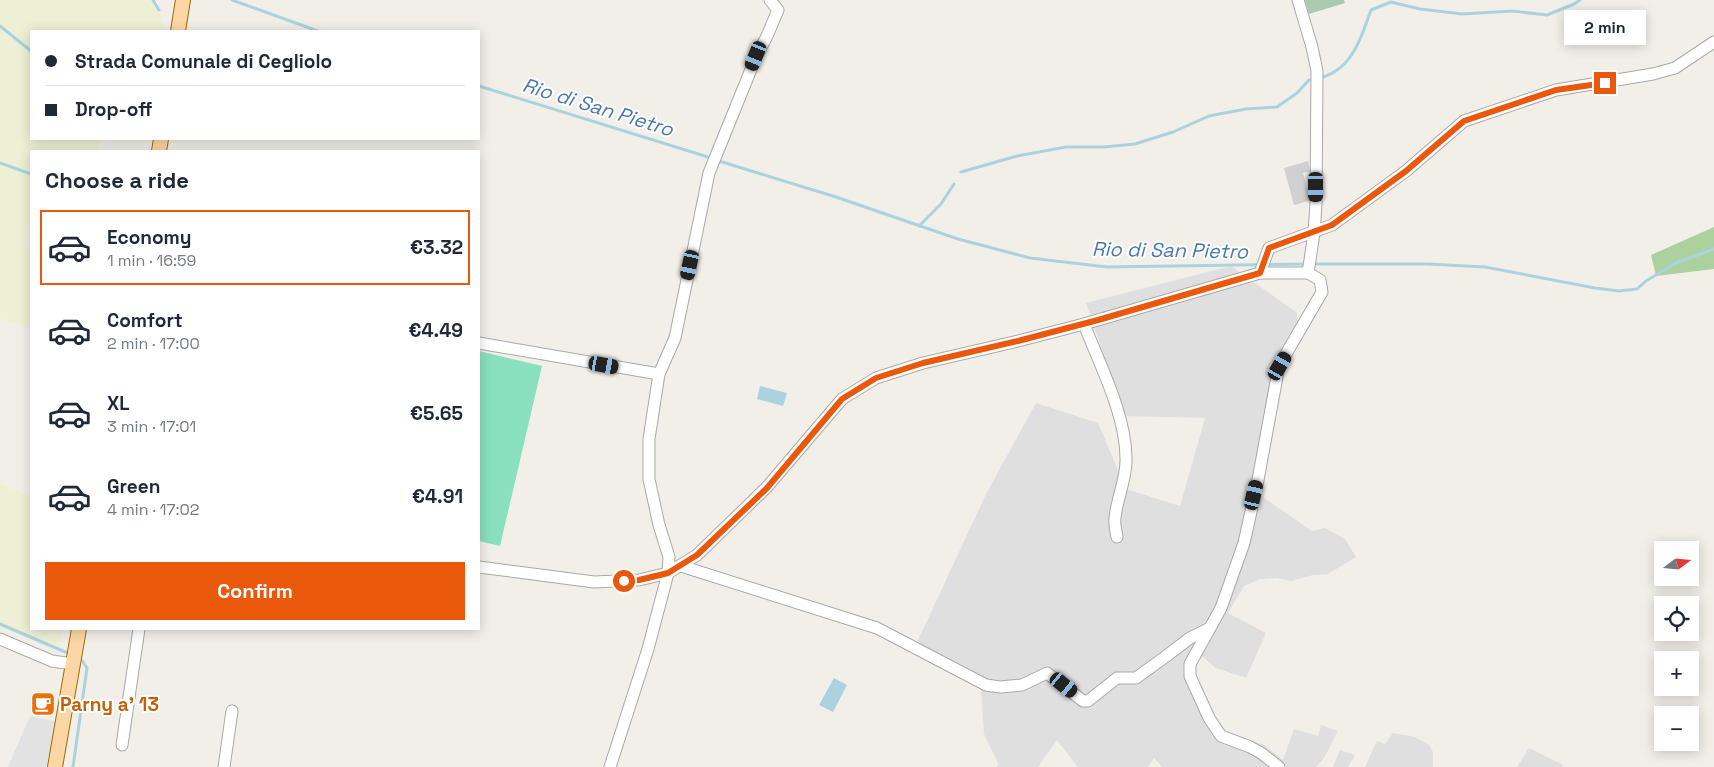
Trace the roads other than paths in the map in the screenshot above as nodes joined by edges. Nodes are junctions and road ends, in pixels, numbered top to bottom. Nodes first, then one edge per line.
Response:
1 (183, 0) edge
2 (770, 0) edge
3 (1298, 0) edge
4 (178, 30) edge
5 (1714, 42) edge
6 (1314, 233) junction
7 (1260, 273) junction
8 (1308, 273) junction
9 (1084, 324) junction
10 (480, 343) edge
11 (659, 374) junction
12 (1117, 537) dead end
13 (681, 566) junction
14 (480, 567) edge
15 (668, 573) junction
16 (1210, 628) junction
17 (79, 630) edge
18 (139, 630) edge
19 (0, 639) edge
20 (73, 664) junction
21 (232, 711) dead end
22 (122, 745) dead end
23 (55, 767) edge
24 (224, 767) edge
25 (610, 767) edge
26 (1279, 767) edge

1 - 4 main road
2 - 11 street
3 - 6 street
5 - 6 street
6 - 7 street
6 - 8 street
7 - 8 street
7 - 9 street
8 - 16 street
9 - 12 street
9 - 13 street
10 - 11 street
11 - 15 street
13 - 15 street
13 - 16 street
14 - 15 street
15 - 25 street
16 - 26 street
17 - 20 main road
18 - 22 street
19 - 20 street
20 - 23 main road
21 - 24 street

